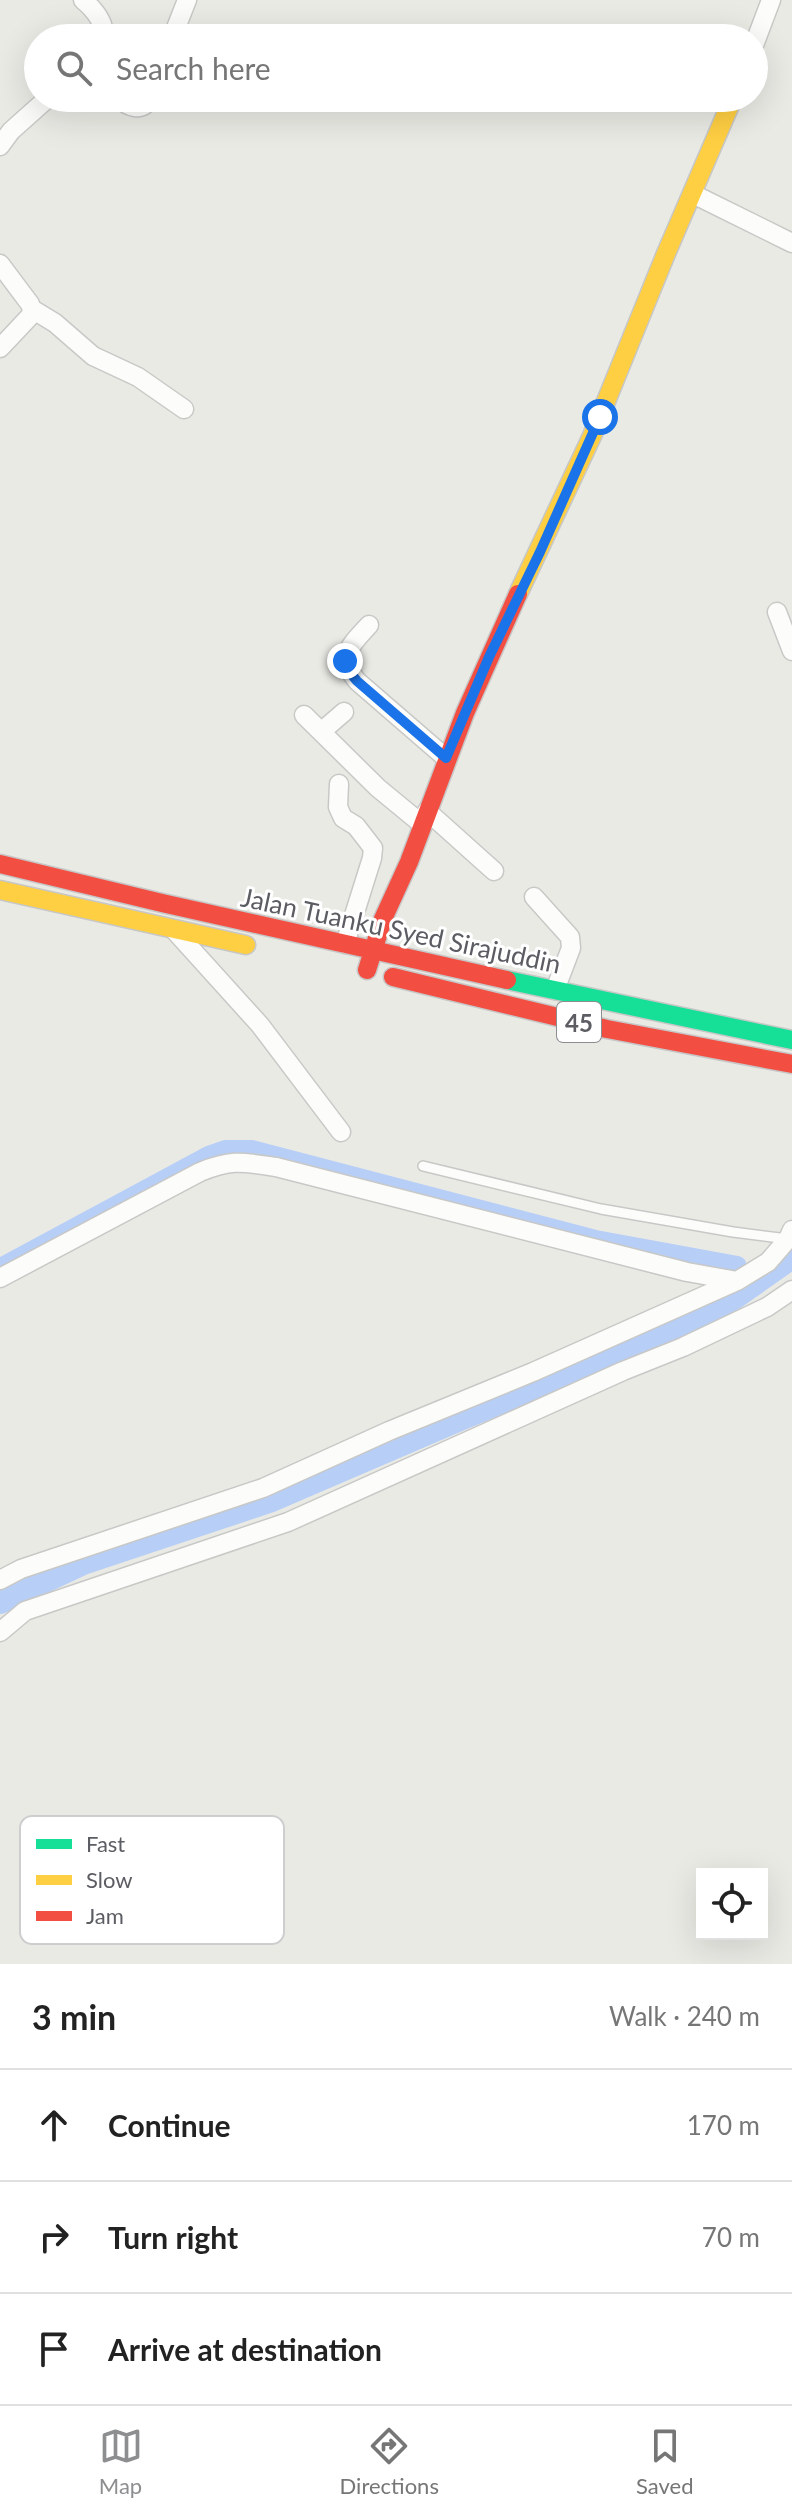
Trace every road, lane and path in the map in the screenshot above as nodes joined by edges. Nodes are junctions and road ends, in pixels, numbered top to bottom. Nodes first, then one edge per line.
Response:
1 (83, 0) edge
2 (187, 0) edge
3 (771, 0) edge
4 (102, 24) edge
5 (178, 24) edge
6 (762, 24) edge
7 (31, 112) edge
8 (727, 112) edge
9 (4, 134) edge
10 (693, 194) junction
11 (792, 243) edge
12 (0, 264) edge
13 (32, 309) junction
14 (0, 348) edge
15 (184, 409) dead end
16 (777, 612) dead end
17 (369, 625) dead end
18 (792, 651) edge
19 (344, 712) dead end
20 (304, 715) dead end
21 (322, 731) junction
22 (446, 758) junction
23 (339, 784) dead end
24 (425, 818) junction
25 (0, 864) edge
26 (494, 871) dead end
27 (0, 890) edge
28 (534, 897) dead end
29 (173, 929) junction
30 (345, 944) junction
31 (262, 948) dead end
32 (372, 950) junction
33 (555, 990) junction
34 (792, 1040) edge
35 (792, 1064) edge
36 (341, 1132) dead end
37 (423, 1166) dead end
38 (790, 1235) edge
39 (0, 1278) edge
40 (737, 1281) junction
41 (792, 1290) edge
42 (0, 1580) edge
43 (0, 1632) edge

1 - 4 street
2 - 5 street
3 - 6 street
7 - 9 street
8 - 10 main road
10 - 11 street
10 - 22 main road
12 - 13 street
13 - 14 street
13 - 15 street
16 - 18 street
17 - 22 street
19 - 21 street
20 - 21 street
21 - 24 street
22 - 24 main road
23 - 30 street
24 - 26 street
24 - 32 main road
25 - 30 main road, Jalan Tuanku Syed Sirajuddin / 45
27 - 29 main road, Jalan Tuanku Syed Sirajuddin
28 - 33 street
29 - 31 main road, Jalan Tuanku Syed Sirajuddin
29 - 36 street
30 - 32 main road, Jalan Tuanku Syed Sirajuddin / 45
32 - 33 main road, Jalan Tuanku Syed Sirajuddin / 45
32 - 35 main road, Jalan Tuanku Syed Sirajuddin / 45
33 - 34 main road, Jalan Tuanku Syed Sirajuddin / 45
37 - 38 lane
38 - 40 street
39 - 40 street
40 - 42 street
41 - 43 street

